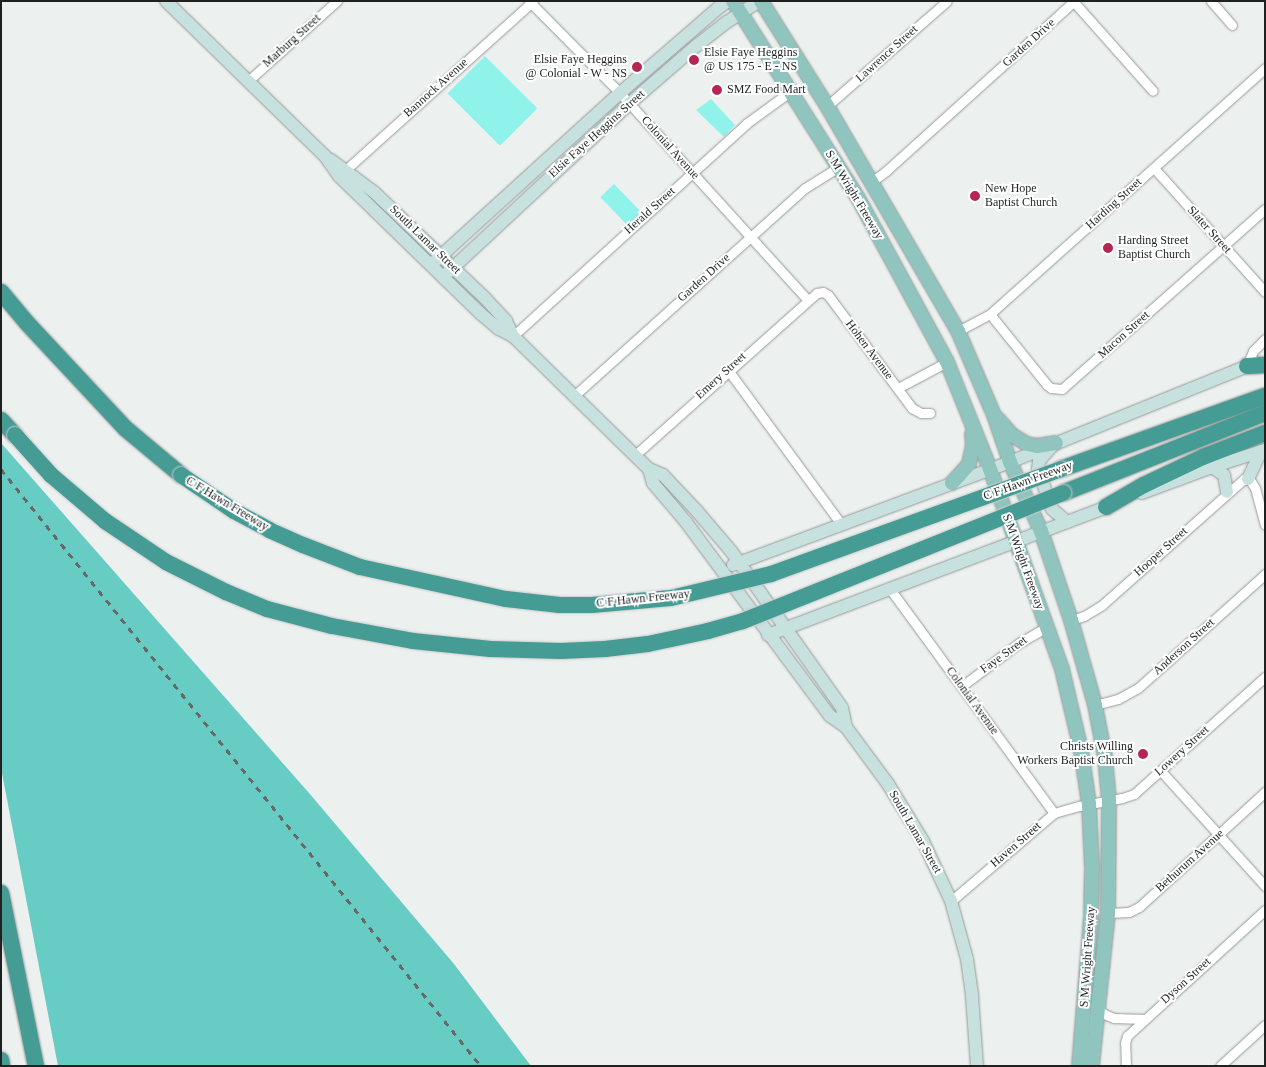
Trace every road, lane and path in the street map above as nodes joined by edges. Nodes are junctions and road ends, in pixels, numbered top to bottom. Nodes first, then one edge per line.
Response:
1 (166, 1) edge
2 (337, 1) edge
3 (728, 1) edge
4 (760, 1) edge
5 (947, 1) edge
6 (1211, 1) edge
7 (531, 2) edge
8 (1073, 2) edge
9 (737, 7) edge
10 (1232, 25) dead end
11 (1265, 68) edge
12 (248, 81) junction
13 (791, 91) junction
14 (1153, 92) dead end
15 (620, 93) junction
16 (629, 104) junction
17 (827, 106) junction
18 (838, 167) junction
19 (1154, 168) junction
20 (342, 172) junction
21 (692, 173) junction
22 (529, 174) junction
23 (871, 182) junction
24 (539, 187) junction
25 (1265, 209) edge
26 (750, 237) junction
27 (1223, 246) junction
28 (437, 260) junction
29 (453, 267) junction
30 (444, 276) junction
31 (1, 292) edge
32 (1265, 292) edge
33 (807, 299) junction
34 (990, 314) junction
35 (958, 332) junction
36 (513, 336) junction
37 (1265, 339) edge
38 (1265, 360) edge
39 (947, 362) junction
40 (1265, 365) edge
41 (1247, 366) junction
42 (728, 370) junction
43 (898, 388) junction
44 (575, 396) junction
45 (1265, 396) edge
46 (1265, 413) edge
47 (930, 414) dead end
48 (994, 415) junction
49 (1, 420) edge
50 (971, 423) junction
51 (1265, 433) edge
52 (1056, 443) junction
53 (1263, 451) edge
54 (635, 455) junction
55 (1010, 462) junction
56 (1212, 467) junction
57 (649, 469) junction
58 (990, 469) junction
59 (1251, 481) junction
60 (952, 483) junction
61 (1227, 492) junction
62 (1106, 507) junction
63 (1067, 522) junction
64 (841, 524) junction
65 (1265, 525) edge
66 (1041, 532) junction
67 (1016, 542) junction
68 (739, 563) junction
69 (721, 570) junction
70 (1265, 574) edge
71 (890, 589) junction
72 (1071, 620) junction
73 (1048, 627) junction
74 (786, 628) junction
75 (768, 635) junction
76 (1265, 677) edge
77 (962, 686) junction
78 (1095, 705) junction
79 (846, 727) junction
80 (1161, 771) junction
81 (1265, 792) edge
82 (1109, 800) junction
83 (1089, 804) junction
84 (1054, 813) junction
85 (1219, 834) junction
86 (1265, 886) edge
87 (1, 893) edge
88 (951, 901) junction
89 (1265, 910) edge
90 (1108, 913) junction
91 (1098, 1008) junction
92 (1145, 1019) junction
93 (1265, 1025) edge
94 (1, 1060) edge
95 (2, 1066) edge
96 (36, 1066) edge
97 (977, 1066) edge
98 (1080, 1066) edge
99 (1092, 1066) edge
100 (1126, 1066) edge
101 (1220, 1066) edge

1 - 12 main road, South Lamar Street
2 - 12 street, Marburg Street
3 - 15 main road, Elsie Faye Heggins Street
4 - 9 main road, Elsie Faye Heggins Street
4 - 17 main road, S M Wright Freeway
5 - 17 street, Lawrence Street
6 - 10 street
7 - 15 street, Colonial Avenue
7 - 20 street, Bannock Avenue
8 - 14 street
8 - 23 street, Garden Drive
9 - 13 main road, S M Wright Freeway
9 - 16 main road, Elsie Faye Heggins Street
11 - 19 street, Harding Street
12 - 20 main road, South Lamar Street
13 - 18 main road, S M Wright Freeway
13 - 21 street, Herald Street
15 - 16 street, Colonial Avenue
15 - 22 main road, Elsie Faye Heggins Street
16 - 21 street, Colonial Avenue
16 - 24 main road, Elsie Faye Heggins Street
17 - 23 main road, S M Wright Freeway
18 - 26 street, Garden Drive
18 - 39 main road, S M Wright Freeway
19 - 27 street, Slater Street
19 - 34 street, Harding Street
20 - 28 main road, South Lamar Street
21 - 26 street, Colonial Avenue
21 - 36 street, Herald Street
22 - 24 main road
22 - 28 main road, Elsie Faye Heggins Street
23 - 35 main road, S M Wright Freeway
24 - 29 main road, Elsie Faye Heggins Street
25 - 27 street, Macon Street
26 - 33 street, Colonial Avenue
26 - 44 street, Garden Drive
27 - 32 street, Slater Street
27 - 34 street, Macon Street
28 - 29 main road, South Lamar Street
28 - 30 main road, South Lamar Street
29 - 30 main road, Elsie Faye Heggins Street
29 - 36 main road, South Lamar Street
30 - 36 main road, South Lamar Street
31 - 45 highway, C F Hawn Freeway, bridge
33 - 42 street, Emery Street
33 - 43 street, Hohen Avenue
34 - 35 street, Harding Street
35 - 48 main road, S M Wright Freeway
36 - 44 main road, South Lamar Street
37 - 41 street
38 - 41 main road, C F Hawn Freeway
39 - 43 street
39 - 50 main road, S M Wright Freeway
40 - 41 highway
41 - 52 main road, C F Hawn Freeway
42 - 54 street, Emery Street
42 - 64 street
43 - 47 street, Hohen Avenue
44 - 54 main road, South Lamar Street
46 - 49 highway, C F Hawn Freeway, bridge
48 - 52 main road
48 - 55 main road, S M Wright Freeway
50 - 58 main road, S M Wright Freeway
50 - 60 main road
51 - 62 highway
52 - 55 main road, C F Hawn Freeway
52 - 63 main road
53 - 56 main road
53 - 59 main road
54 - 57 main road, South Lamar Street
55 - 58 main road, C F Hawn Freeway
55 - 66 main road, S M Wright Freeway
56 - 61 main road
56 - 62 main road
57 - 68 main road, South Lamar Street
57 - 69 main road, South Lamar Street
58 - 60 main road, C F Hawn Freeway
58 - 67 main road, S M Wright Freeway
59 - 61 street, Hooper Street
59 - 65 street
60 - 64 main road, C F Hawn Freeway
61 - 72 street, Hooper Street
62 - 63 main road
63 - 66 main road
64 - 68 main road, C F Hawn Freeway
66 - 67 main road
66 - 72 main road, S M Wright Freeway
67 - 71 main road
67 - 73 main road, S M Wright Freeway
68 - 69 main road, C F Hawn Freeway
68 - 74 main road, South Lamar Street
69 - 75 main road, South Lamar Street
70 - 78 street, Anderson Street
71 - 74 main road
71 - 77 street, Colonial Avenue
72 - 78 main road, S M Wright Freeway
73 - 77 street, Faye Street
73 - 83 main road, S M Wright Freeway
74 - 75 main road
74 - 79 main road, South Lamar Street
75 - 79 main road, South Lamar Street
76 - 80 street, Lowery Street
77 - 84 street, Colonial Avenue
78 - 82 main road, S M Wright Freeway
79 - 88 main road, South Lamar Street
80 - 82 street, Lowery Street
80 - 85 street
81 - 85 street, Bethurum Avenue
82 - 83 street, Lowery Street
82 - 90 main road, S M Wright Freeway
83 - 84 street, Haven Street
83 - 98 main road, S M Wright Freeway
84 - 88 street, Haven Street
85 - 86 street
85 - 90 street, Bethurum Avenue
87 - 96 highway
88 - 97 main road, South Lamar Street
89 - 92 street, Dyson Street
90 - 91 main road, S M Wright Freeway
91 - 92 street
91 - 99 main road, S M Wright Freeway
92 - 100 street, Dyson Street
93 - 101 street
94 - 95 highway

